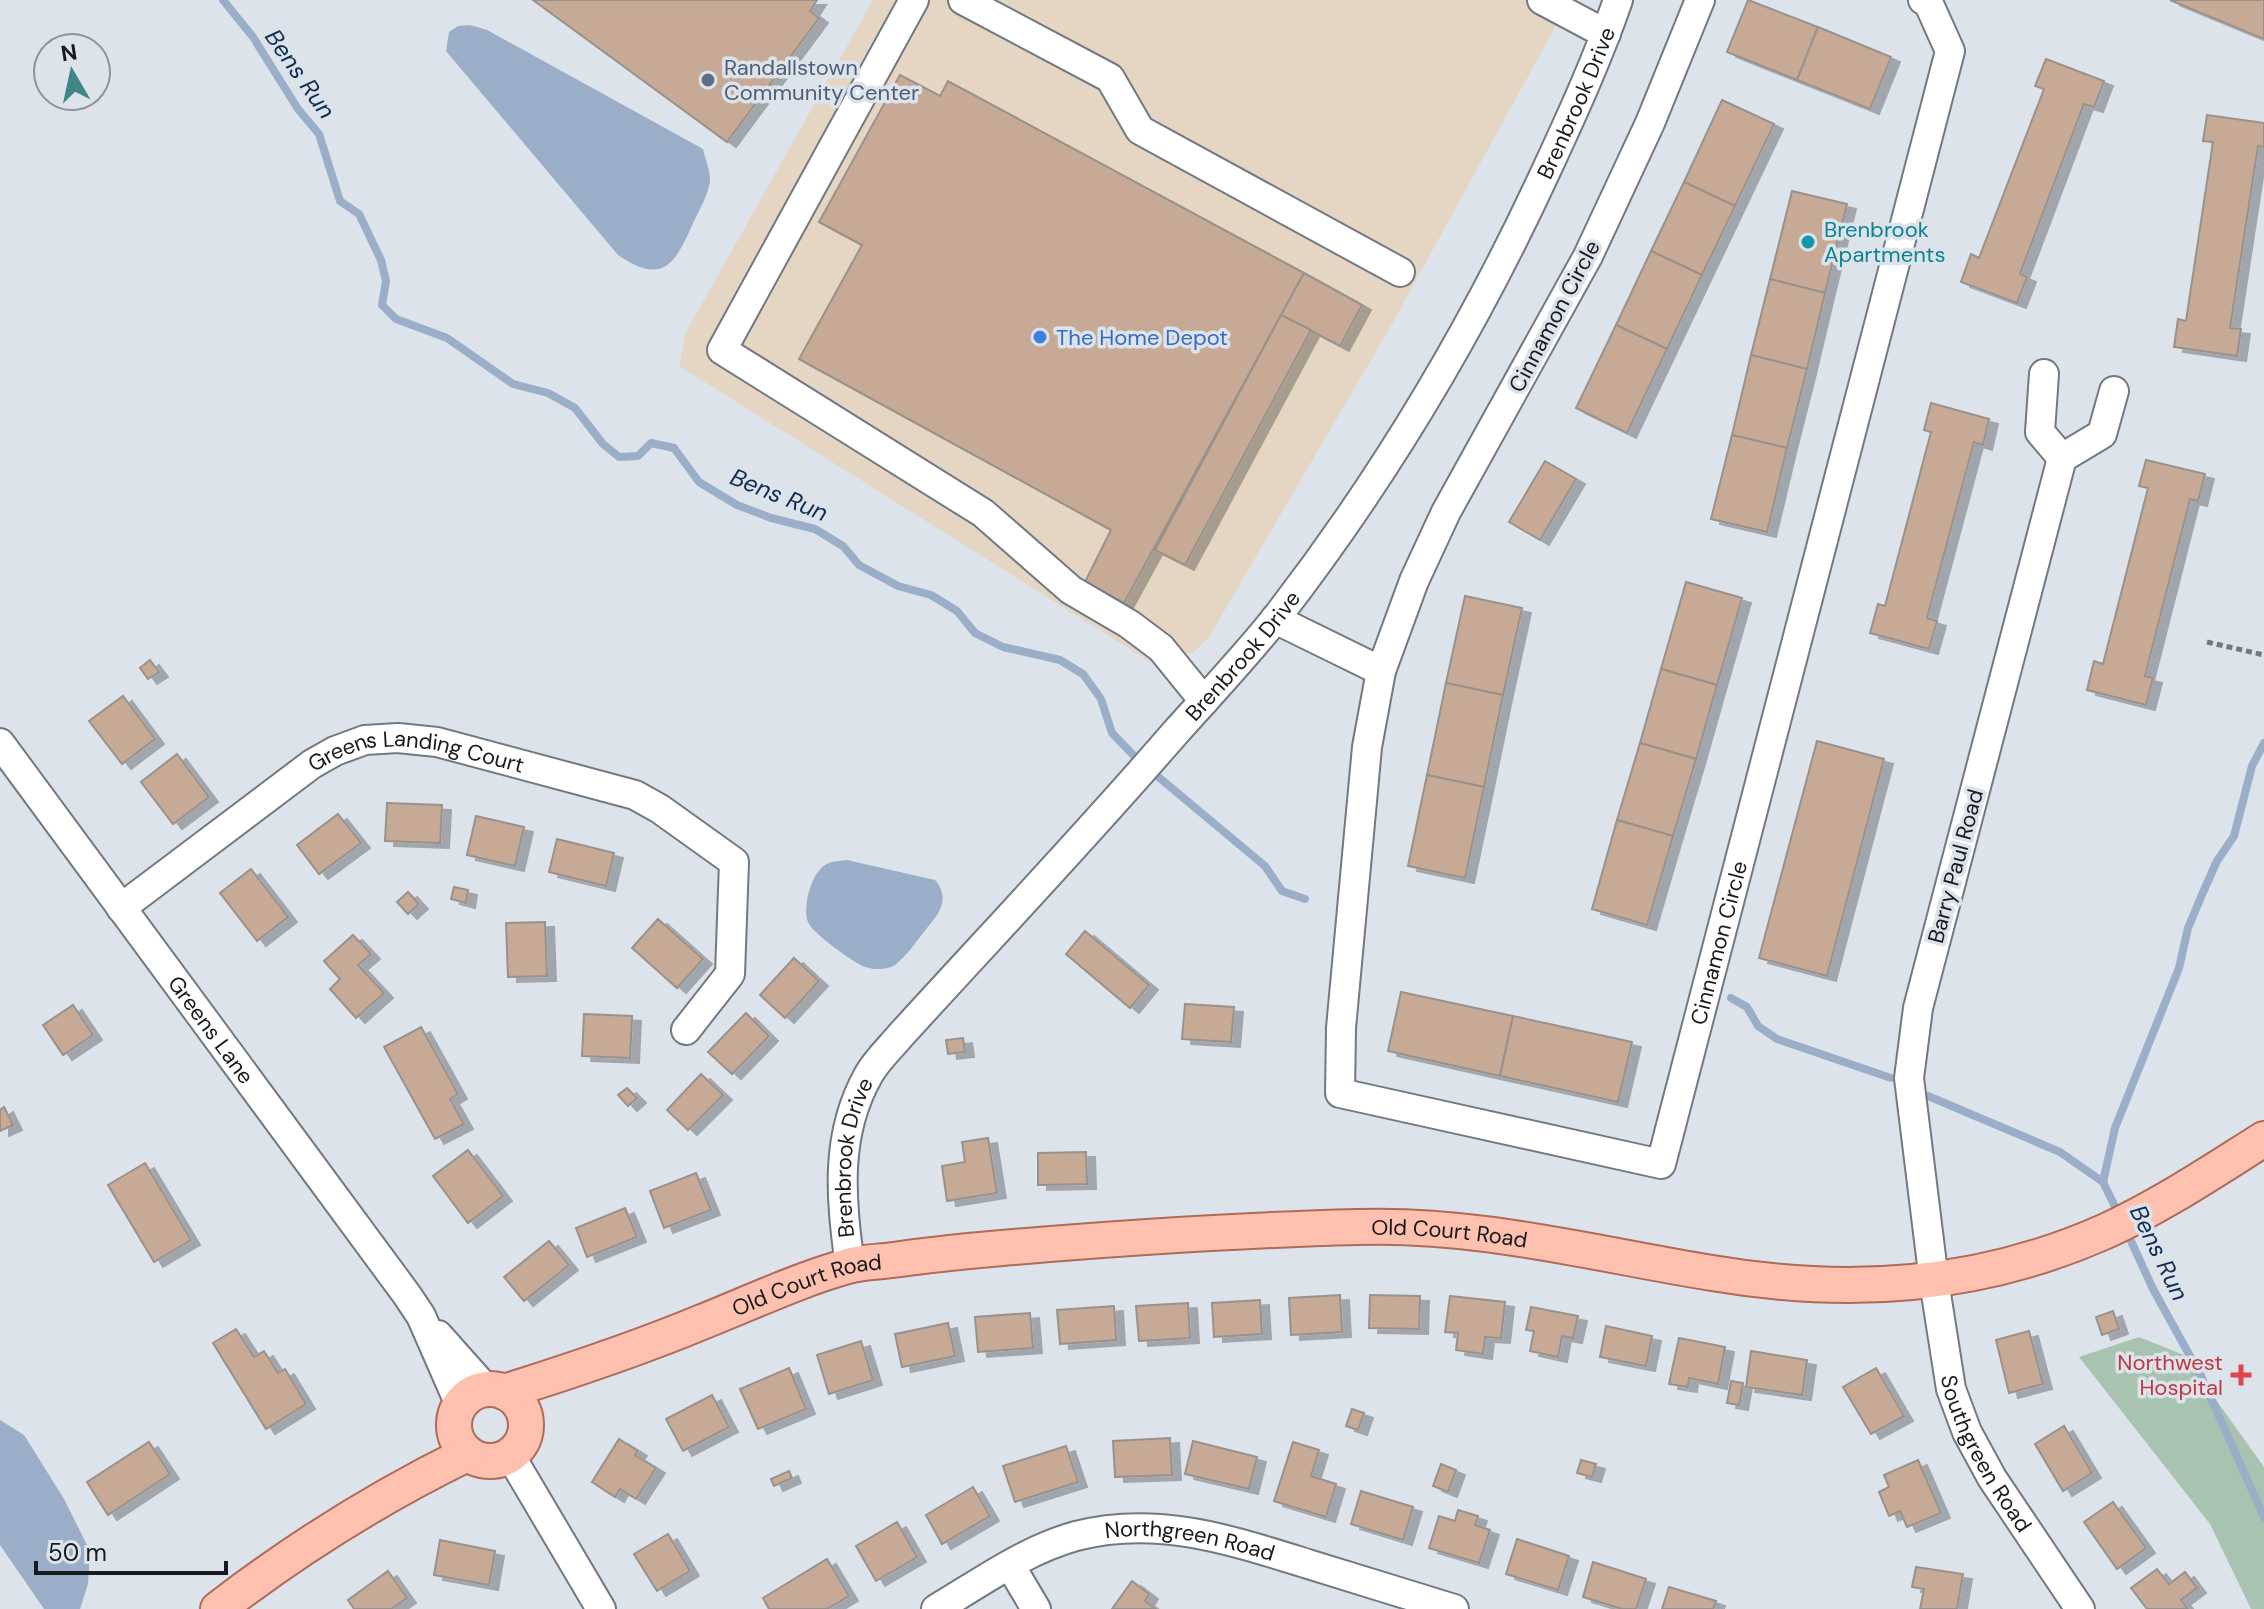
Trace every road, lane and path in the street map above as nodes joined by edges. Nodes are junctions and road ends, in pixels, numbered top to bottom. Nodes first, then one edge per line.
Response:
1 (914, 0) edge
2 (963, 0) edge
3 (1542, 0) edge
4 (1618, 0) edge
5 (1700, 0) edge
6 (1923, 0) edge
7 (1606, 34) junction
8 (1400, 272) dead end
9 (2044, 374) dead end
10 (2114, 391) dead end
11 (2062, 458) junction
12 (1275, 619) junction
13 (2207, 642) dead end
14 (2264, 655) edge
15 (1381, 671) junction
16 (1204, 701) junction
17 (0, 743) edge
18 (121, 908) junction
19 (686, 1030) dead end
20 (2264, 1139) edge
21 (850, 1266) junction
22 (1934, 1281) junction
23 (482, 1413) junction
24 (510, 1455) joint
25 (1010, 1565) junction
26 (2077, 1608) edge
27 (218, 1609) edge
28 (601, 1609) edge
29 (936, 1609) edge
30 (1036, 1609) edge
31 (1454, 1609) edge

1 - 16 street
2 - 8 street
3 - 7 street
4 - 7 street, Brenbrook Drive
5 - 15 street, Cinnamon Circle
6 - 15 street, Cinnamon Circle
7 - 12 street, Brenbrook Drive
9 - 11 street
10 - 11 street
11 - 22 street, Barry Paul Road
12 - 15 street
12 - 16 street, Brenbrook Drive
13 - 14 path
16 - 21 street, Brenbrook Drive
17 - 18 street, Greens Lane
18 - 19 street, Greens Landing Court
18 - 23 street, Greens Lane
20 - 22 main road, Old Court Road
21 - 22 main road, Old Court Road
21 - 23 main road, Old Court Road
22 - 26 street, Southgreen Road
23 - 24 main road
23 - 27 main road, Old Court Road
24 - 28 street
25 - 29 street, Northgreen Road
25 - 30 street
25 - 31 street, Northgreen Road

